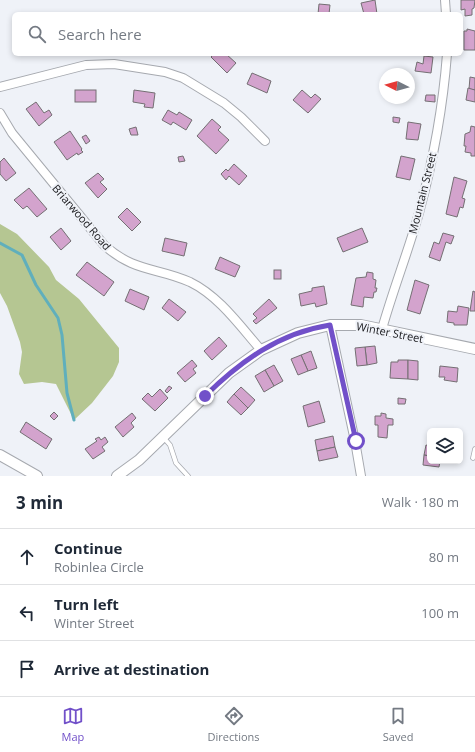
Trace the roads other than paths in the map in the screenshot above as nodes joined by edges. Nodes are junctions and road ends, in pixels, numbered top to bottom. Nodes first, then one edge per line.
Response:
1 (445, 0) edge
2 (446, 12) edge
3 (447, 56) edge
4 (0, 87) edge
5 (0, 113) edge
6 (265, 141) dead end
7 (330, 325) junction
8 (382, 329) junction
9 (475, 349) edge
10 (261, 350) junction
11 (163, 437) junction
12 (475, 449) edge
13 (0, 455) edge
14 (473, 458) dead end
15 (37, 476) edge
16 (117, 476) edge
17 (188, 476) edge
18 (361, 476) edge

1 - 2 street
3 - 8 street, Mountain Street
4 - 6 street
5 - 10 street, Briarwood Road
7 - 8 street, Winter Street
7 - 10 street, Winter Street
7 - 18 street
8 - 9 street, Winter Street
10 - 11 street, Winter Street
11 - 16 street, Winter Street
11 - 17 lane
12 - 14 lane
13 - 15 street

